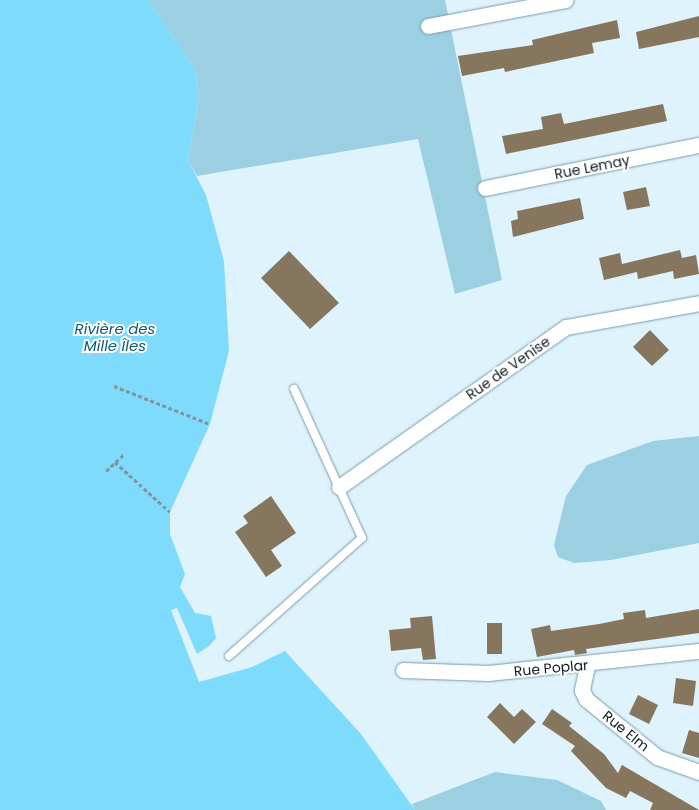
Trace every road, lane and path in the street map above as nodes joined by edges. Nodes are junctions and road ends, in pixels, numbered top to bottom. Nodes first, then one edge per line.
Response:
1 (566, 0) edge
2 (428, 26) dead end
3 (699, 145) edge
4 (485, 188) dead end
5 (699, 303) edge
6 (114, 386) dead end
7 (294, 388) dead end
8 (210, 424) dead end
9 (124, 454) dead end
10 (115, 462) junction
11 (106, 471) dead end
12 (339, 487) junction
13 (170, 512) dead end
14 (699, 651) edge
15 (229, 656) dead end
16 (587, 666) junction
17 (403, 670) dead end
18 (699, 772) edge

1 - 2 street
3 - 4 street, Rue Lemay
5 - 12 street, Rue de Venise
6 - 8 path
7 - 12 lane
9 - 10 path
10 - 11 path
10 - 13 path
12 - 15 lane
14 - 16 street, Rue Poplar
16 - 17 street, Rue Poplar
16 - 18 street, Rue Elm

